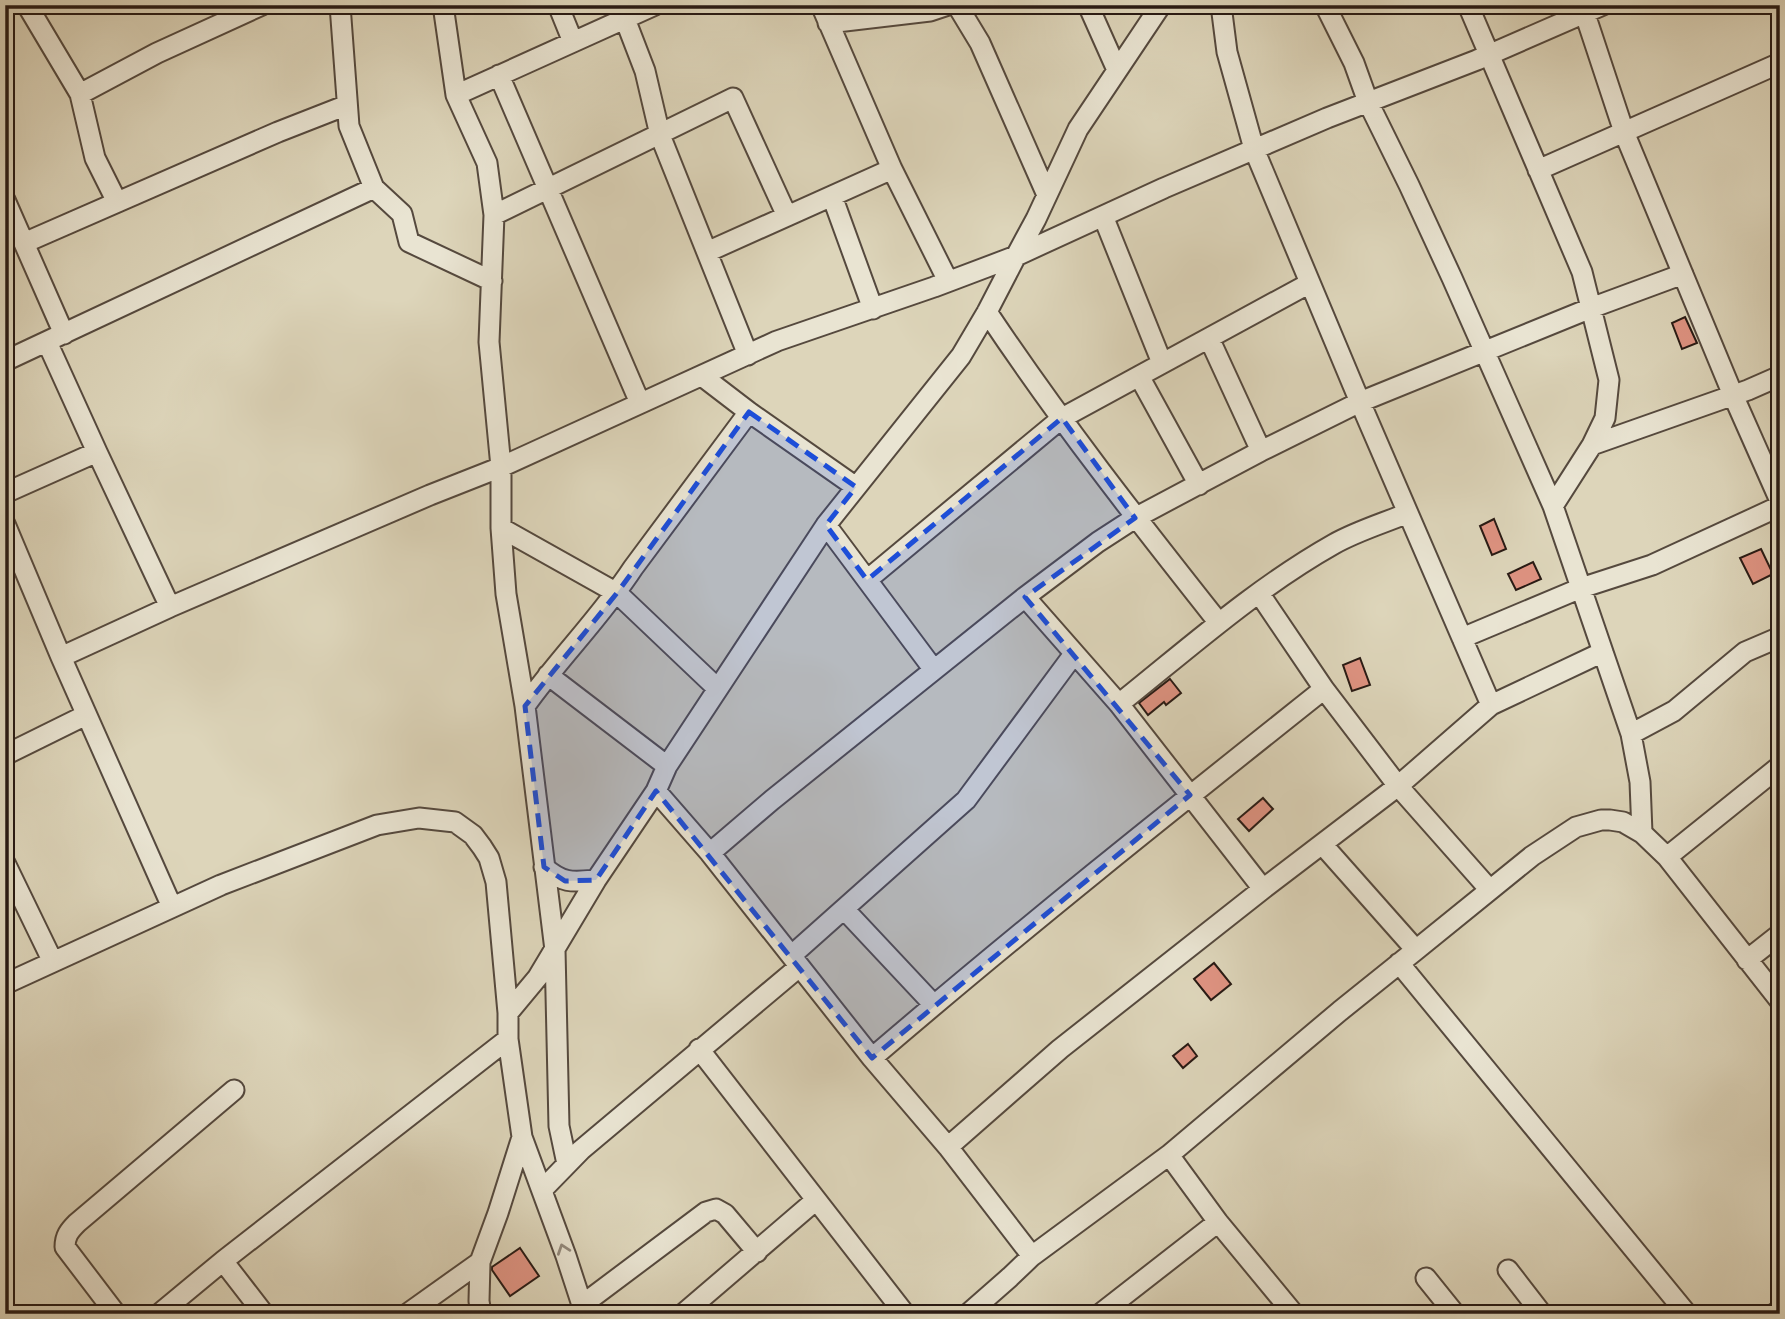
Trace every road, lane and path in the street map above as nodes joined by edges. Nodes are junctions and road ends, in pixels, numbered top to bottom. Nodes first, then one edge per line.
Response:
1 (27, 5) edge
2 (262, 5) edge
3 (340, 5) edge
4 (443, 5) edge
5 (558, 5) edge
6 (655, 5) edge
7 (948, 5) edge
8 (957, 5) edge
9 (1088, 5) edge
10 (1161, 5) edge
11 (1222, 5) edge
12 (1325, 5) edge
13 (1468, 5) edge
14 (1603, 5) edge
15 (905, 9) edge
16 (824, 14) edge
17 (1585, 14) junction
18 (625, 19) junction
19 (573, 42) junction
20 (1489, 54) junction
21 (1780, 62) edge
22 (1117, 70) junction
23 (499, 75) junction
24 (80, 94) junction
25 (456, 95) junction
26 (1368, 102) junction
27 (347, 105) junction
28 (1624, 132) junction
29 (660, 135) junction
30 (1254, 149) junction
31 (892, 169) junction
32 (1538, 170) junction
33 (374, 188) junction
34 (549, 189) junction
35 (1047, 195) junction
36 (832, 196) junction
37 (117, 202) junction
38 (7, 207) edge
39 (494, 215) junction
40 (787, 216) junction
41 (1103, 216) junction
42 (24, 243) junction
43 (707, 252) junction
44 (1016, 256) junction
45 (1683, 274) junction
46 (492, 281) junction
47 (948, 281) junction
48 (1310, 283) junction
49 (1591, 308) junction
50 (873, 309) junction
51 (987, 313) junction
52 (56, 338) junction
53 (1209, 338) junction
54 (1484, 353) junction
55 (748, 355) junction
56 (5, 361) edge
57 (1162, 363) junction
58 (702, 376) junction
59 (1139, 376) junction
60 (1780, 376) edge
61 (1733, 395) junction
62 (1360, 402) junction
63 (640, 403) junction
64 (749, 412) junction
65 (1062, 418) junction
66 (1592, 444) junction
67 (1261, 451) junction
68 (97, 452) junction
69 (501, 467) junction
70 (1199, 485) junction
71 (856, 487) junction
72 (5, 493) edge
73 (1780, 504) edge
74 (1553, 506) junction
75 (1408, 513) junction
76 (1135, 518) junction
77 (5, 524) edge
78 (826, 525) junction
79 (501, 528) junction
80 (867, 580) junction
81 (1581, 588) junction
82 (617, 593) junction
83 (1259, 593) junction
84 (1025, 597) junction
85 (170, 607) junction
86 (1219, 623) junction
87 (1780, 637) edge
88 (1462, 638) junction
89 (1602, 652) junction
90 (1074, 654) junction
91 (61, 657) junction
92 (934, 670) junction
93 (548, 675) junction
94 (717, 688) junction
95 (1324, 689) junction
96 (1119, 704) junction
97 (1491, 705) junction
98 (524, 706) junction
99 (86, 715) junction
100 (1631, 734) junction
101 (5, 755) edge
102 (667, 765) junction
103 (1780, 766) edge
104 (1398, 786) junction
105 (656, 791) junction
106 (1190, 795) junction
107 (1642, 833) junction
108 (1322, 844) junction
109 (710, 853) junction
110 (1668, 857) junction
111 (5, 863) edge
112 (544, 867) junction
113 (596, 880) junction
114 (1263, 889) junction
115 (1490, 890) junction
116 (172, 907) junction
117 (844, 909) junction
118 (1780, 934) edge
119 (555, 950) junction
120 (1416, 950) junction
121 (1747, 960) junction
122 (796, 961) junction
123 (53, 962) junction
124 (1399, 963) junction
125 (5, 984) edge
126 (1780, 1001) edge
127 (934, 1005) junction
128 (508, 1013) junction
129 (508, 1039) junction
130 (699, 1049) junction
131 (872, 1058) junction
132 (234, 1090) dead end
133 (522, 1137) junction
134 (948, 1147) junction
135 (1169, 1155) junction
136 (567, 1164) junction
137 (542, 1189) junction
138 (816, 1200) junction
139 (1218, 1222) junction
140 (757, 1252) junction
141 (1032, 1256) junction
142 (223, 1261) junction
143 (480, 1262) junction
144 (1508, 1270) dead end
145 (1426, 1278) dead end
146 (583, 1309) edge
147 (1780, 1310) edge
148 (116, 1314) edge
149 (159, 1314) edge
150 (264, 1314) edge
151 (407, 1314) edge
152 (481, 1314) edge
153 (683, 1314) edge
154 (905, 1314) edge
155 (968, 1314) edge
156 (1100, 1314) edge
157 (1294, 1314) edge
158 (1455, 1314) edge
159 (1542, 1314) edge
160 (1687, 1314) edge
161 (1774, 1314) edge

1 - 24 street
2 - 24 street
3 - 27 street
4 - 25 street
5 - 19 street
6 - 18 street
7 - 15 street
8 - 35 street
9 - 22 street
10 - 22 street
11 - 30 street
12 - 26 street
13 - 20 street
14 - 17 street
15 - 16 street
16 - 31 street
17 - 20 street
17 - 28 street
18 - 19 street
18 - 29 street
19 - 23 street
20 - 26 street
20 - 32 street
21 - 28 street
22 - 35 street
23 - 25 street
23 - 34 street
24 - 37 street
25 - 39 street
26 - 30 street
26 - 54 street
27 - 33 street
27 - 37 street
28 - 32 street
28 - 45 street
29 - 34 street
29 - 40 street
29 - 43 street
30 - 41 street
30 - 48 street
31 - 36 street
31 - 47 street
32 - 49 street
33 - 46 street
33 - 52 street
34 - 39 street
34 - 63 street
35 - 44 street
36 - 40 street
36 - 50 street
37 - 42 street
38 - 42 street
39 - 46 street
40 - 43 street
41 - 44 street
41 - 57 street
42 - 52 street
43 - 55 street
44 - 47 street
44 - 51 street
45 - 49 street
45 - 61 street
46 - 69 street
47 - 50 street
48 - 53 street
48 - 62 street
49 - 54 street
49 - 66 street
50 - 55 street
51 - 65 street
51 - 71 street
52 - 56 street
52 - 68 street
53 - 57 street
53 - 67 street
54 - 62 street
54 - 74 street
55 - 58 street
57 - 59 street
58 - 63 street
58 - 64 street
59 - 65 street
59 - 70 street
60 - 61 street
61 - 66 street
61 - 73 street
62 - 67 street
62 - 75 street
63 - 69 street
64 - 71 street
64 - 82 street
65 - 76 street
65 - 80 street
66 - 74 street
67 - 70 street
68 - 72 street
68 - 85 street
69 - 79 street
69 - 85 street
70 - 76 street
71 - 78 street
73 - 81 street
74 - 81 street
75 - 83 street
75 - 88 street
76 - 84 street
76 - 86 street
77 - 91 street
78 - 80 street
78 - 94 street
79 - 82 street
79 - 98 street
80 - 92 street
81 - 88 street
81 - 89 street
82 - 93 street
82 - 94 street
83 - 86 street
83 - 95 street
84 - 90 street
84 - 92 street
85 - 91 street
86 - 96 street
87 - 100 street
88 - 97 street
89 - 97 street
89 - 100 street
90 - 96 street
90 - 117 street
91 - 99 street
92 - 109 street
93 - 98 street
93 - 102 street
94 - 102 street
95 - 104 street
95 - 106 street
96 - 106 street
97 - 104 street
98 - 112 street
99 - 101 street
99 - 116 street
100 - 107 street
102 - 105 street
103 - 110 street
104 - 108 street
104 - 115 street
105 - 109 street
105 - 113 street
106 - 114 street
106 - 127 street
107 - 110 street
107 - 115 street
108 - 114 street
108 - 120 street
109 - 122 street
110 - 121 street
111 - 123 street
112 - 113 street
112 - 119 street
113 - 119 street
114 - 134 street
115 - 120 street
116 - 123 street
116 - 128 street
117 - 122 street
117 - 127 street
118 - 121 street
119 - 128 street
119 - 136 street
120 - 124 street
121 - 126 street
122 - 130 street
122 - 131 street
123 - 125 street
124 - 135 street
124 - 160 street
127 - 131 street
128 - 129 street
129 - 133 street
129 - 142 street
130 - 136 street
130 - 138 street
131 - 134 street
132 - 148 street
133 - 137 street
133 - 143 street
134 - 141 street
135 - 139 street
135 - 141 street
136 - 137 street
146 -> 137 street
138 - 140 street
138 - 154 street
139 - 156 street
139 - 157 street
140 - 146 street
140 - 153 street
141 - 155 street
142 - 149 street
142 - 150 street
143 - 151 street
143 - 152 street
144 - 159 street
145 - 158 street
147 - 161 street

